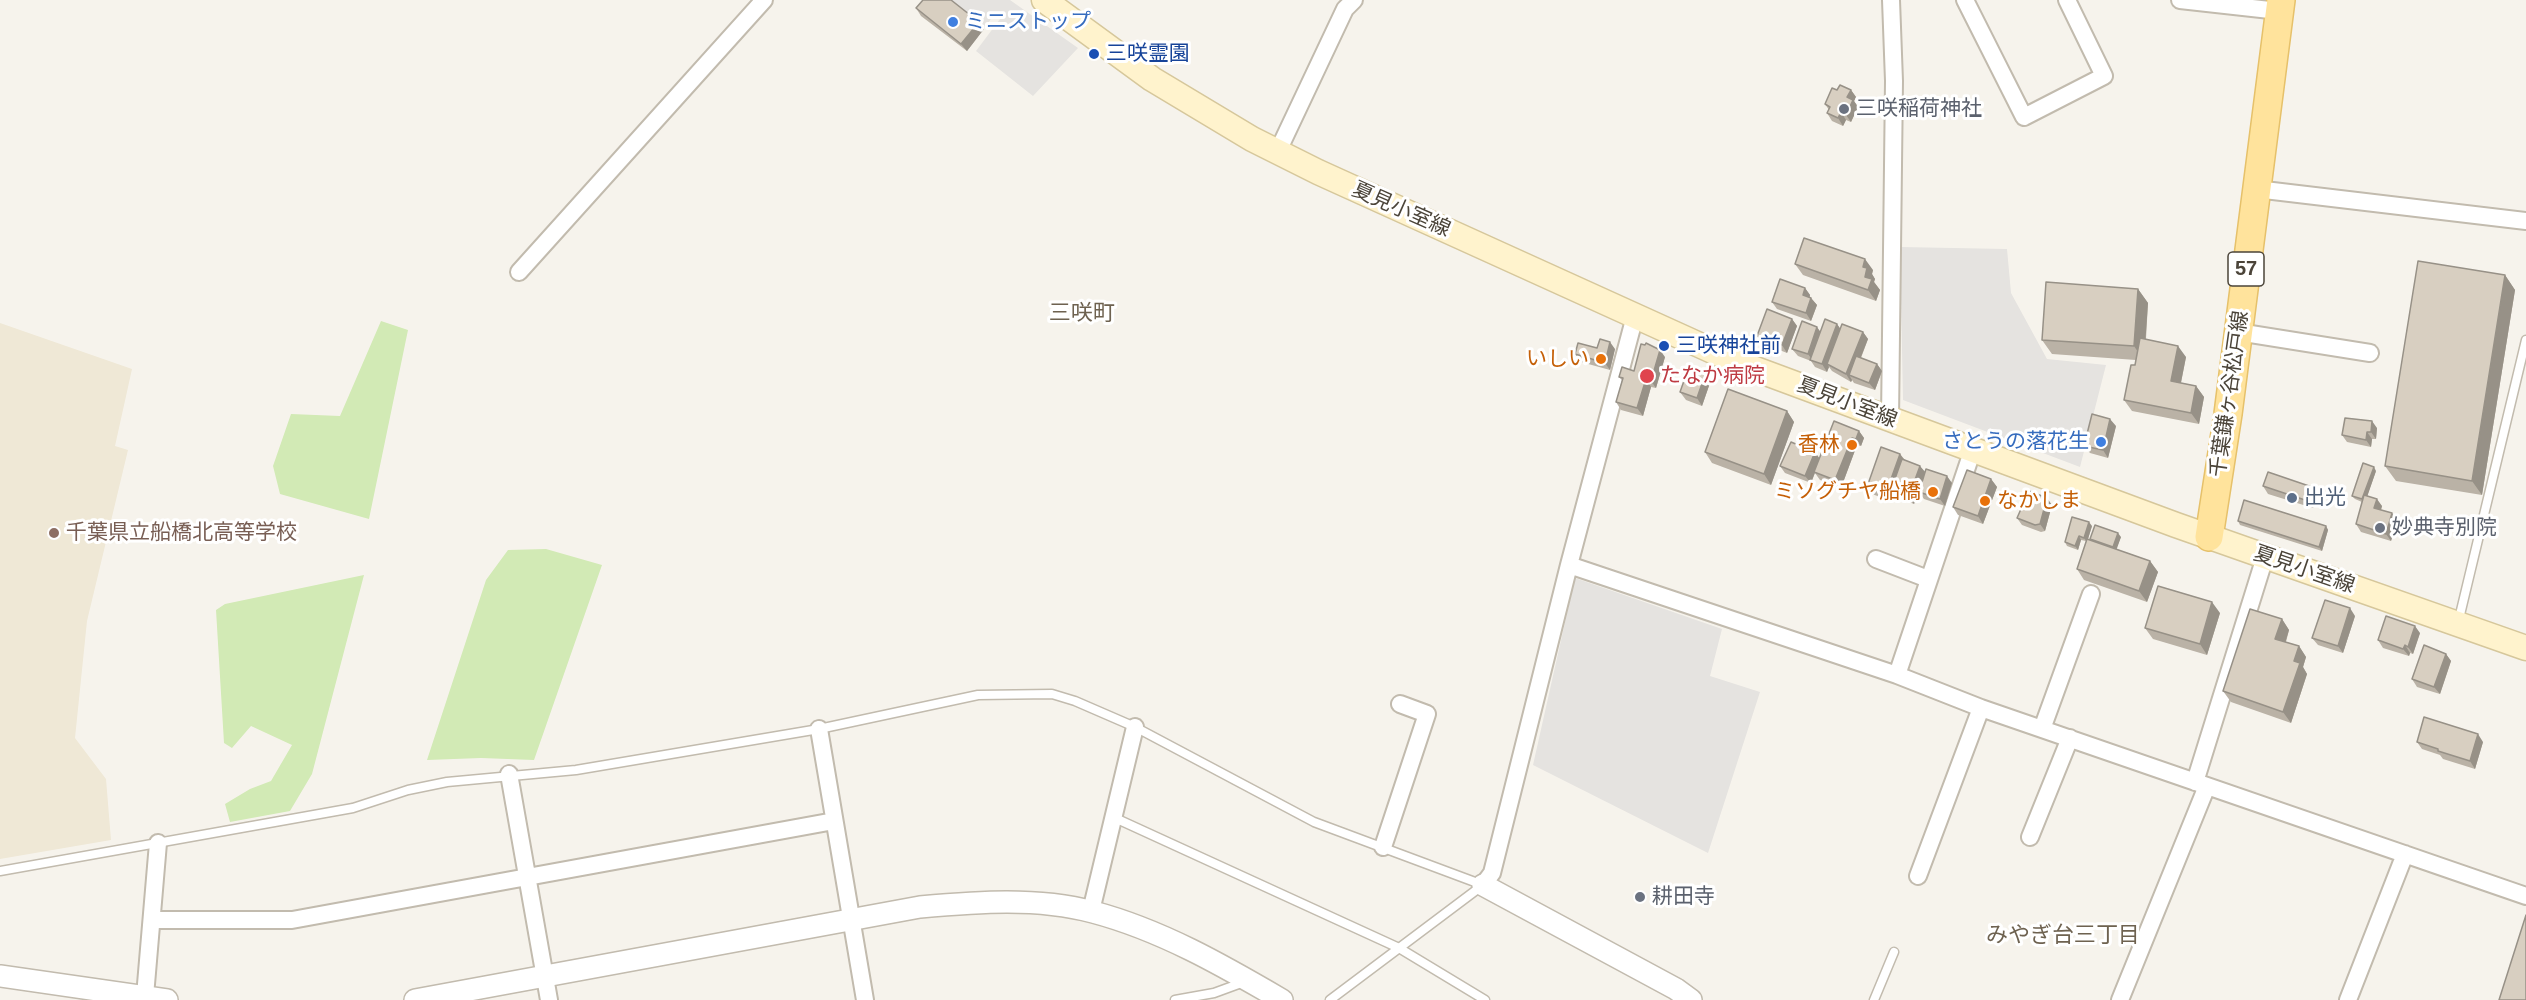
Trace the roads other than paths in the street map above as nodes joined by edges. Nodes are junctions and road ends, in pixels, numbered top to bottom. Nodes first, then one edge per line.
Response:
1 (764, 0) edge
2 (1044, 0) edge
3 (1354, 0) edge
4 (1891, 0) edge
5 (1965, 0) edge
6 (2067, 0) edge
7 (2180, 0) edge
8 (2280, 6) edge
9 (1278, 151) junction
10 (2256, 189) junction
11 (2526, 221) edge
12 (519, 272) dead end
13 (1635, 316) junction
14 (2238, 332) junction
15 (2526, 340) edge
16 (2370, 353) dead end
17 (1890, 419) junction
18 (1973, 449) junction
19 (2209, 537) junction
20 (2265, 557) junction
21 (1876, 559) dead end
22 (1569, 565) junction
23 (1928, 579) junction
24 (2091, 594) dead end
25 (2458, 623) junction
26 (2526, 648) edge
27 (1897, 675) junction
28 (1400, 704) dead end
29 (1981, 708) junction
30 (1135, 727) junction
31 (819, 729) junction
32 (2042, 729) junction
33 (2070, 738) junction
34 (509, 774) junction
35 (2201, 784) junction
36 (1115, 818) junction
37 (834, 821) junction
38 (2030, 837) dead end
39 (158, 843) junction
40 (1383, 847) junction
41 (2405, 854) junction
42 (0, 872) edge
43 (1918, 876) dead end
44 (529, 878) junction
45 (1483, 885) junction
46 (2526, 896) edge
47 (1091, 911) junction
48 (152, 920) junction
49 (852, 920) junction
50 (1399, 948) junction
51 (1894, 952) dead end
52 (544, 975) junction
53 (0, 976) edge
54 (1248, 980) junction
55 (145, 996) junction
56 (167, 1000) edge
57 (416, 1000) edge
58 (549, 1000) edge
59 (865, 1000) edge
60 (1175, 1000) edge
61 (1282, 1000) edge
62 (1330, 1000) edge
63 (1485, 1000) edge
64 (1691, 1000) edge
65 (1874, 1000) edge
66 (2120, 1000) edge
67 (2349, 1000) edge

1 - 12 street
2 - 9 main road, 夏見小室線
3 - 9 street
4 - 17 street
5 - 6 street
7 - 8 street
8 - 10 main road, 千葉鎌ヶ谷松戸線 / 57
9 - 13 main road, 夏見小室線
10 - 11 street
10 - 14 main road, 千葉鎌ヶ谷松戸線 / 57
13 - 17 main road, 夏見小室線
13 - 22 street
14 - 16 street
14 - 19 main road, 千葉鎌ヶ谷松戸線 / 57
15 - 25 lane
17 - 18 main road, 夏見小室線
18 - 19 main road, 夏見小室線
18 - 23 street
19 - 20 main road, 夏見小室線
20 - 25 main road, 夏見小室線
20 - 35 street
21 - 23 street
22 - 27 street
22 - 45 street
23 - 27 street
24 - 32 street
25 - 26 main road, 夏見小室線
27 - 29 street
28 - 40 street
29 - 32 street
29 - 43 street
30 - 31 lane
30 - 36 street
30 - 40 lane
31 - 34 lane
31 - 37 street
32 - 33 street
33 - 35 street
33 - 38 street
34 - 39 lane
34 - 44 street
35 - 41 street
35 - 66 street
36 - 47 street
36 - 50 lane
37 - 44 street
37 - 49 street
39 - 42 lane
39 - 48 street
40 - 45 lane
41 - 46 street
41 - 67 street
44 - 48 street
44 - 52 street
45 - 50 lane
45 - 64 street
47 - 49 street
47 - 54 street
48 - 55 street
49 - 52 street
49 - 59 street
50 - 62 lane
50 - 63 lane
51 - 65 lane
52 - 57 street
52 - 58 street
53 - 55 street
54 - 60 lane
54 - 61 street
55 - 56 street

